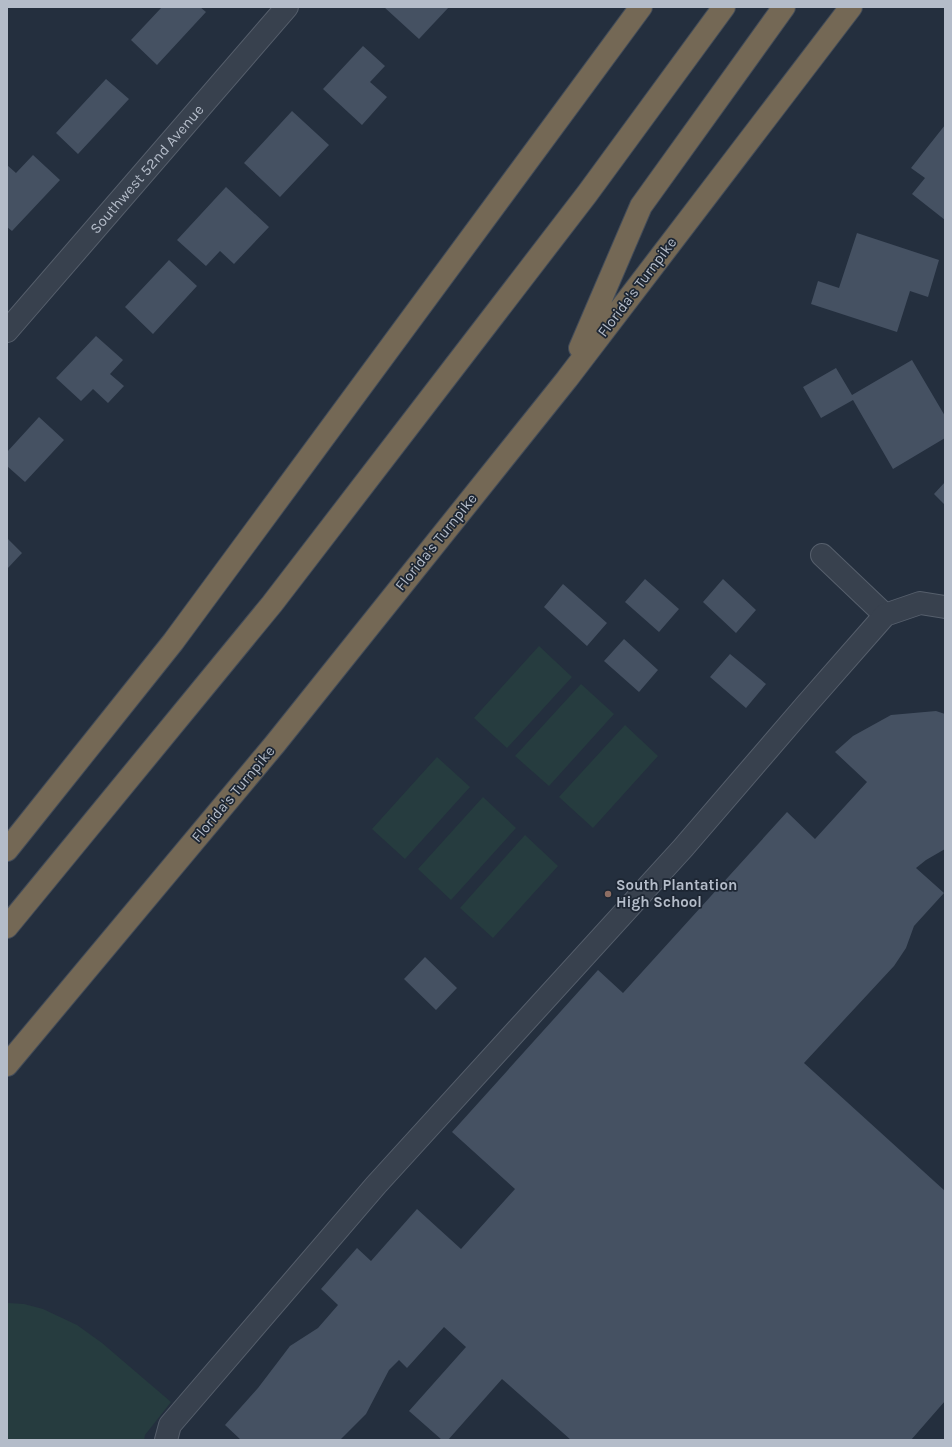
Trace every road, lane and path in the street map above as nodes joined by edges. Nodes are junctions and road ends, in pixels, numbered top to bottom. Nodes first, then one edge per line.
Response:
1 (287, 7) edge
2 (640, 7) edge
3 (724, 7) edge
4 (784, 7) edge
5 (851, 7) edge
6 (7, 332) edge
7 (567, 379) junction
8 (822, 555) dead end
9 (945, 607) edge
10 (886, 615) junction
11 (7, 850) edge
12 (7, 927) edge
13 (7, 1065) edge
14 (166, 1440) edge

1 - 6 street, Southwest 52nd Avenue
2 - 11 highway
3 - 12 highway
4 - 7 highway
5 - 7 highway, Florida's Turnpike
7 - 13 highway, Florida's Turnpike
8 - 10 street
9 - 10 street
10 - 14 street

